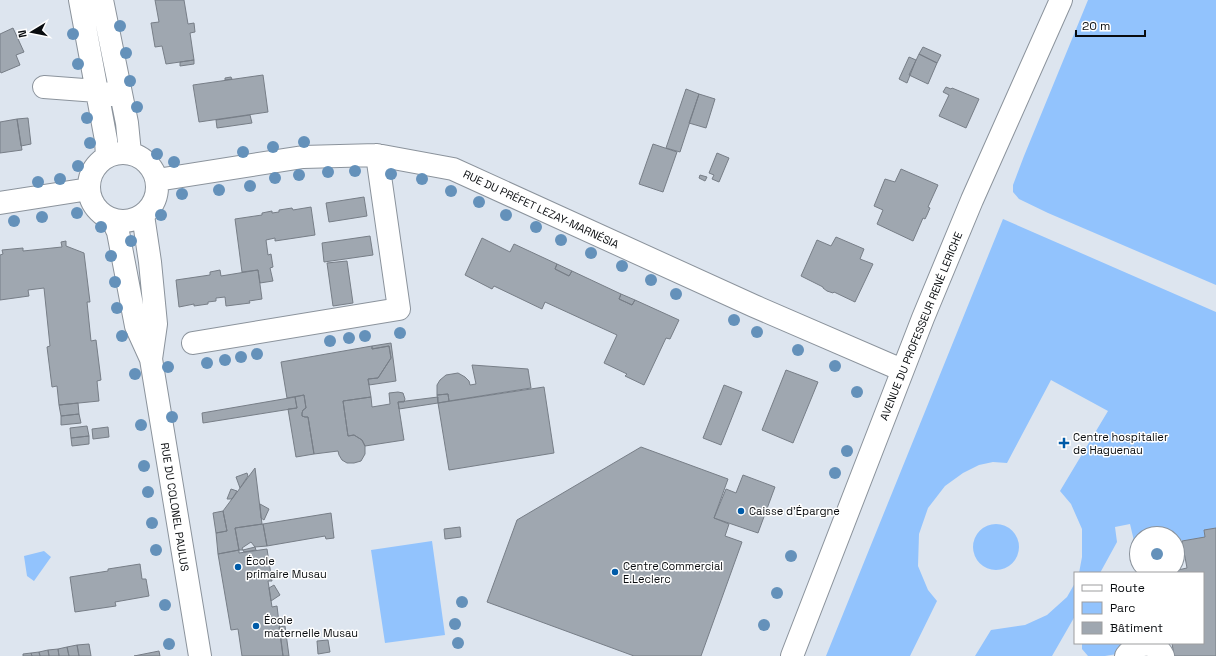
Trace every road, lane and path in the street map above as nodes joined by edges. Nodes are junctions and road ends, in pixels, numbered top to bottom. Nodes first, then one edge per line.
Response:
1 (80, 0) edge
2 (102, 0) edge
3 (1061, 0) edge
4 (44, 87) dead end
5 (97, 92) junction
6 (122, 98) junction
7 (130, 153) junction
8 (377, 155) junction
9 (107, 156) junction
10 (157, 180) junction
11 (89, 189) junction
12 (0, 203) edge
13 (143, 215) junction
14 (112, 219) junction
15 (193, 343) dead end
16 (151, 359) junction
17 (902, 370) junction
18 (200, 656) edge
19 (792, 656) edge
20 (1126, 656) edge
21 (1163, 656) edge

1 - 5 street
2 - 6 street
3 - 17 street, AVENUE DU PROFESSEUR RENÉ LERICHE
4 - 5 street
5 - 6 street
5 - 9 street
6 - 7 street
7 - 9 street
7 - 10 street
8 - 10 street, RUE DU PRÉFET LEZAY-MARNÉSIA
8 - 15 street
8 - 17 street, RUE DU PRÉFET LEZAY-MARNÉSIA
9 - 11 street
10 - 13 street
11 - 12 street
11 - 14 street
13 - 14 street
13 - 16 street, RUE DU COLONEL PAULUS
14 - 16 street, RUE DU COLONEL PAULUS
16 - 18 street, RUE DU COLONEL PAULUS
17 - 19 street, AVENUE DU PROFESSEUR RENÉ LERICHE
20 - 21 street

